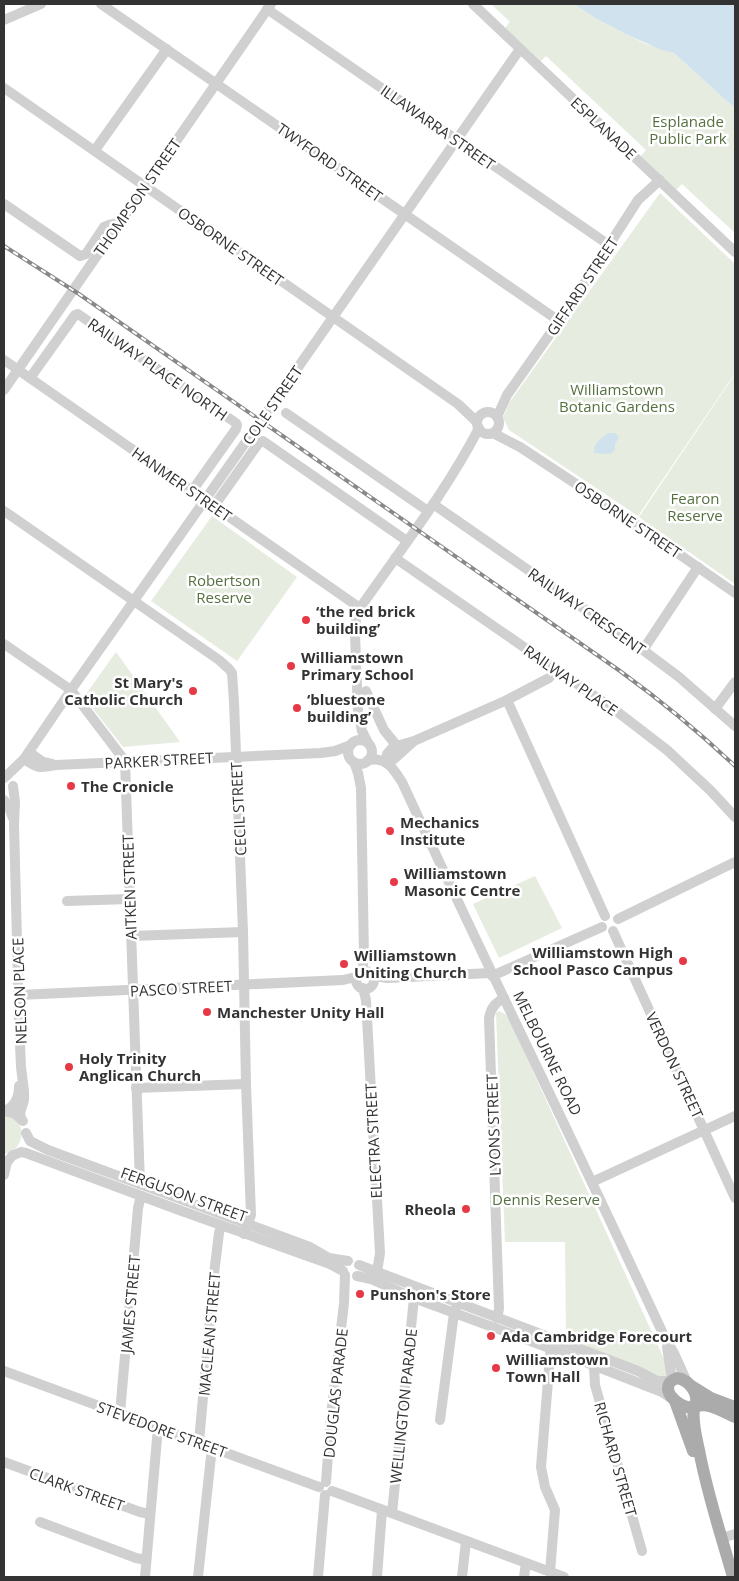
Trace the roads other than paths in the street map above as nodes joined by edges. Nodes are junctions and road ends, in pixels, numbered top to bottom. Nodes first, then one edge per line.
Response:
1 (41, 4) edge
2 (101, 4) edge
3 (473, 4) edge
4 (269, 6) edge
5 (4, 20) edge
6 (167, 49) junction
7 (520, 49) junction
8 (216, 83) junction
9 (4, 88) edge
10 (457, 140) junction
11 (95, 150) junction
12 (660, 180) junction
13 (144, 186) junction
14 (4, 204) edge
15 (406, 214) junction
16 (118, 223) junction
17 (609, 245) junction
18 (735, 252) edge
19 (334, 317) junction
20 (559, 321) junction
21 (4, 360) edge
22 (18, 370) junction
23 (30, 378) junction
24 (4, 390) edge
25 (286, 412) dead end
26 (488, 423) junction
27 (192, 491) junction
28 (210, 503) junction
29 (430, 507) junction
30 (4, 511) edge
31 (407, 541) junction
32 (395, 558) junction
33 (698, 567) junction
34 (735, 593) edge
35 (134, 601) junction
36 (360, 608) junction
37 (4, 644) edge
38 (643, 650) junction
39 (556, 670) junction
40 (735, 682) edge
41 (71, 690) junction
42 (366, 692) dead end
43 (507, 700) junction
44 (715, 708) junction
45 (358, 712) junction
46 (735, 726) edge
47 (351, 744) junction
48 (368, 744) junction
49 (399, 748) junction
50 (322, 753) junction
51 (25, 757) junction
52 (235, 757) junction
53 (389, 759) junction
54 (353, 761) junction
55 (367, 761) junction
56 (125, 762) junction
57 (4, 778) edge
58 (13, 786) junction
59 (361, 788) junction
60 (4, 799) edge
61 (735, 817) edge
62 (14, 824) junction
63 (735, 862) edge
64 (130, 899) junction
65 (66, 901) dead end
66 (605, 916) junction
67 (618, 919) junction
68 (602, 927) junction
69 (613, 931) junction
70 (243, 932) junction
71 (131, 936) junction
72 (492, 975) junction
73 (365, 980) junction
74 (243, 984) junction
75 (133, 990) junction
76 (18, 995) junction
77 (504, 998) junction
78 (21, 1067) junction
79 (246, 1084) junction
80 (136, 1088) junction
81 (4, 1111) edge
82 (735, 1116) edge
83 (21, 1118) junction
84 (705, 1130) junction
85 (26, 1133) junction
86 (10, 1156) edge
87 (4, 1175) edge
88 (592, 1182) junction
89 (140, 1184) junction
90 (734, 1193) edge
91 (141, 1196) junction
92 (221, 1226) junction
93 (246, 1229) junction
94 (350, 1272) junction
95 (377, 1277) junction
96 (414, 1298) junction
97 (458, 1302) junction
98 (454, 1313) junction
99 (497, 1318) junction
100 (547, 1337) junction
101 (666, 1338) junction
102 (552, 1349) junction
103 (594, 1366) junction
104 (4, 1371) edge
105 (672, 1380) junction
106 (688, 1384) junction
107 (674, 1400) junction
108 (735, 1407) edge
109 (695, 1408) junction
110 (120, 1413) junction
111 (735, 1417) edge
112 (440, 1420) dead end
113 (158, 1427) junction
114 (199, 1442) junction
115 (212, 1447) junction
116 (4, 1462) edge
117 (325, 1489) junction
118 (708, 1493) junction
119 (387, 1512) junction
120 (150, 1514) junction
121 (40, 1522) dead end
122 (735, 1534) edge
123 (722, 1538) junction
124 (466, 1541) junction
125 (642, 1551) dead end
126 (146, 1560) junction
127 (526, 1563) junction
128 (550, 1572) junction
129 (145, 1577) edge
130 (198, 1577) edge
131 (318, 1577) edge
132 (377, 1577) edge
133 (462, 1577) edge
134 (524, 1577) edge
135 (564, 1577) edge
136 (733, 1577) edge

1 - 5 street
2 - 6 street, TWYFORD STREET
3 - 7 street, ESPLANADE
4 - 8 street, THOMPSON STREET
4 - 10 street, ILLAWARRA STREET
6 - 8 street, TWYFORD STREET
6 - 11 street
7 - 10 street, COLE STREET
7 - 12 street, ESPLANADE
8 - 13 street, THOMPSON STREET
8 - 15 street, TWYFORD STREET
9 - 11 street, OSBORNE STREET
10 - 15 street, COLE STREET
10 - 17 street, ILLAWARRA STREET
11 - 13 street, OSBORNE STREET
12 - 17 street, GIFFARD STREET
12 - 18 street, ESPLANADE
13 - 16 street, THOMPSON STREET
13 - 19 street, OSBORNE STREET
14 - 16 street
15 - 19 street, COLE STREET
15 - 20 street, TWYFORD STREET
16 - 22 street, THOMPSON STREET
17 - 20 street, GIFFARD STREET
19 - 26 street, OSBORNE STREET
19 - 28 street, COLE STREET
20 - 26 street, GIFFARD STREET
21 - 22 street, HANMER STREET
22 - 23 street, HANMER STREET
22 - 24 street, THOMPSON STREET
23 - 27 street, HANMER STREET
23 - 27 street, RAILWAY PLACE NORTH
25 - 29 street, RAILWAY CRESCENT
26 - 29 street, GIFFARD STREET
26 - 33 street, OSBORNE STREET
27 - 28 street, HANMER STREET
28 - 31 street
28 - 35 street, COLE STREET
28 - 36 street, HANMER STREET
29 - 31 street, GIFFARD STREET
29 - 38 street, RAILWAY CRESCENT
30 - 35 street, CECIL STREET
31 - 32 street, GIFFARD STREET
32 - 36 street, GIFFARD STREET
32 - 39 street, RAILWAY PLACE
33 - 34 street, OSBORNE STREET
33 - 38 street
35 - 41 street, COLE STREET
35 - 52 street, CECIL STREET
36 - 45 street
37 - 41 street
38 - 44 street, RAILWAY CRESCENT
39 - 43 street
39 - 61 street, RAILWAY PLACE
40 - 44 street
41 - 51 street, COLE STREET
41 - 56 street
42 - 49 street
43 - 49 street
43 - 66 street
44 - 46 street, RAILWAY CRESCENT
45 - 47 street
45 - 48 street
47 - 48 street
47 - 50 street, PARKER STREET
47 - 54 street
48 - 53 street
48 - 55 street
49 - 53 street
50 - 52 street, PARKER STREET
50 - 54 street, PARKER STREET
51 - 56 street, PARKER STREET
51 - 57 street, COLE STREET
51 - 58 street, COLE STREET
52 - 56 street, PARKER STREET
52 - 70 street, CECIL STREET
53 - 55 street
53 - 72 street, MELBOURNE ROAD
54 - 55 street
54 - 59 street, ELECTRA STREET
55 - 59 street, ELECTRA STREET
56 - 64 street, AITKEN STREET
57 - 58 street
58 - 60 street
58 - 62 street, NELSON PLACE
59 - 73 street, ELECTRA STREET
60 - 62 street, NELSON PLACE
62 - 76 street, NELSON PLACE
63 - 67 street
64 - 65 street
64 - 71 street, AITKEN STREET
66 - 67 street
66 - 68 street
67 - 69 street
68 - 69 street
68 - 72 street, PASCO STREET
69 - 84 street, VERDON STREET
70 - 71 street
70 - 74 street, CECIL STREET
71 - 75 street, AITKEN STREET
72 - 73 street, PASCO STREET
72 - 77 street, MELBOURNE ROAD
73 - 74 street, PASCO STREET
73 - 95 street, ELECTRA STREET
74 - 75 street, PASCO STREET
74 - 79 street, CECIL STREET
75 - 76 street, PASCO STREET
75 - 80 street, AITKEN STREET
76 - 78 street, NELSON PLACE
77 - 88 street, MELBOURNE ROAD
77 - 99 street, LYONS STREET
78 - 81 street, NELSON PLACE
78 - 83 street, NELSON PLACE
79 - 80 street
79 - 93 street, CECIL STREET
80 - 89 street, AITKEN STREET
81 - 83 street
82 - 84 street
83 - 85 street
84 - 88 street
84 - 90 street, VERDON STREET
85 - 86 street
85 - 89 street, FERGUSON STREET
86 - 87 street
86 - 91 street, FERGUSON STREET
88 - 101 street, MELBOURNE ROAD
89 - 93 street, FERGUSON STREET
91 - 92 street, FERGUSON STREET
91 - 110 street, JAMES STREET
92 - 93 street, FERGUSON STREET
92 - 114 street, MACLEAN STREET
93 - 94 street, FERGUSON STREET
94 - 95 street, FERGUSON STREET
94 - 95 street, FERGUSON STREET
94 - 117 street, DOUGLAS PARADE
95 - 96 street, FERGUSON STREET
95 - 97 street, FERGUSON STREET
96 - 98 street, FERGUSON STREET
96 - 119 street, WELLINGTON PARADE
97 - 98 street
97 - 99 street, FERGUSON STREET
98 - 102 street, FERGUSON STREET
98 - 112 street
99 - 100 street, FERGUSON STREET
100 - 102 street
100 - 105 street, FERGUSON STREET
101 - 105 street, MELBOURNE ROAD
101 - 106 street, MELBOURNE ROAD
102 - 103 street, FERGUSON STREET
102 - 128 street
103 - 107 street, FERGUSON STREET
103 - 125 street, RICHARD STREET
104 - 110 street, STEVEDORE STREET
105 - 106 main road
105 - 107 main road
106 - 108 main road
106 - 109 main road
107 - 109 main road
107 - 118 main road
109 - 111 main road
109 - 118 main road
110 - 113 street, STEVEDORE STREET
113 - 114 street, STEVEDORE STREET
113 - 120 street
114 - 115 street, STEVEDORE STREET
115 - 117 street, STEVEDORE STREET
115 - 130 street
116 - 120 street, CLARK STREET
117 - 119 street, STEVEDORE STREET
117 - 131 street, DOUGLAS PARADE
118 - 123 main road
119 - 124 street, STEVEDORE STREET
119 - 132 street, WELLINGTON PARADE
120 - 126 street
121 - 126 street
122 - 123 street
123 - 136 main road
124 - 127 street, STEVEDORE STREET
124 - 133 street
126 - 129 street
127 - 128 street, STEVEDORE STREET
127 - 134 street
128 - 135 street, STEVEDORE STREET

